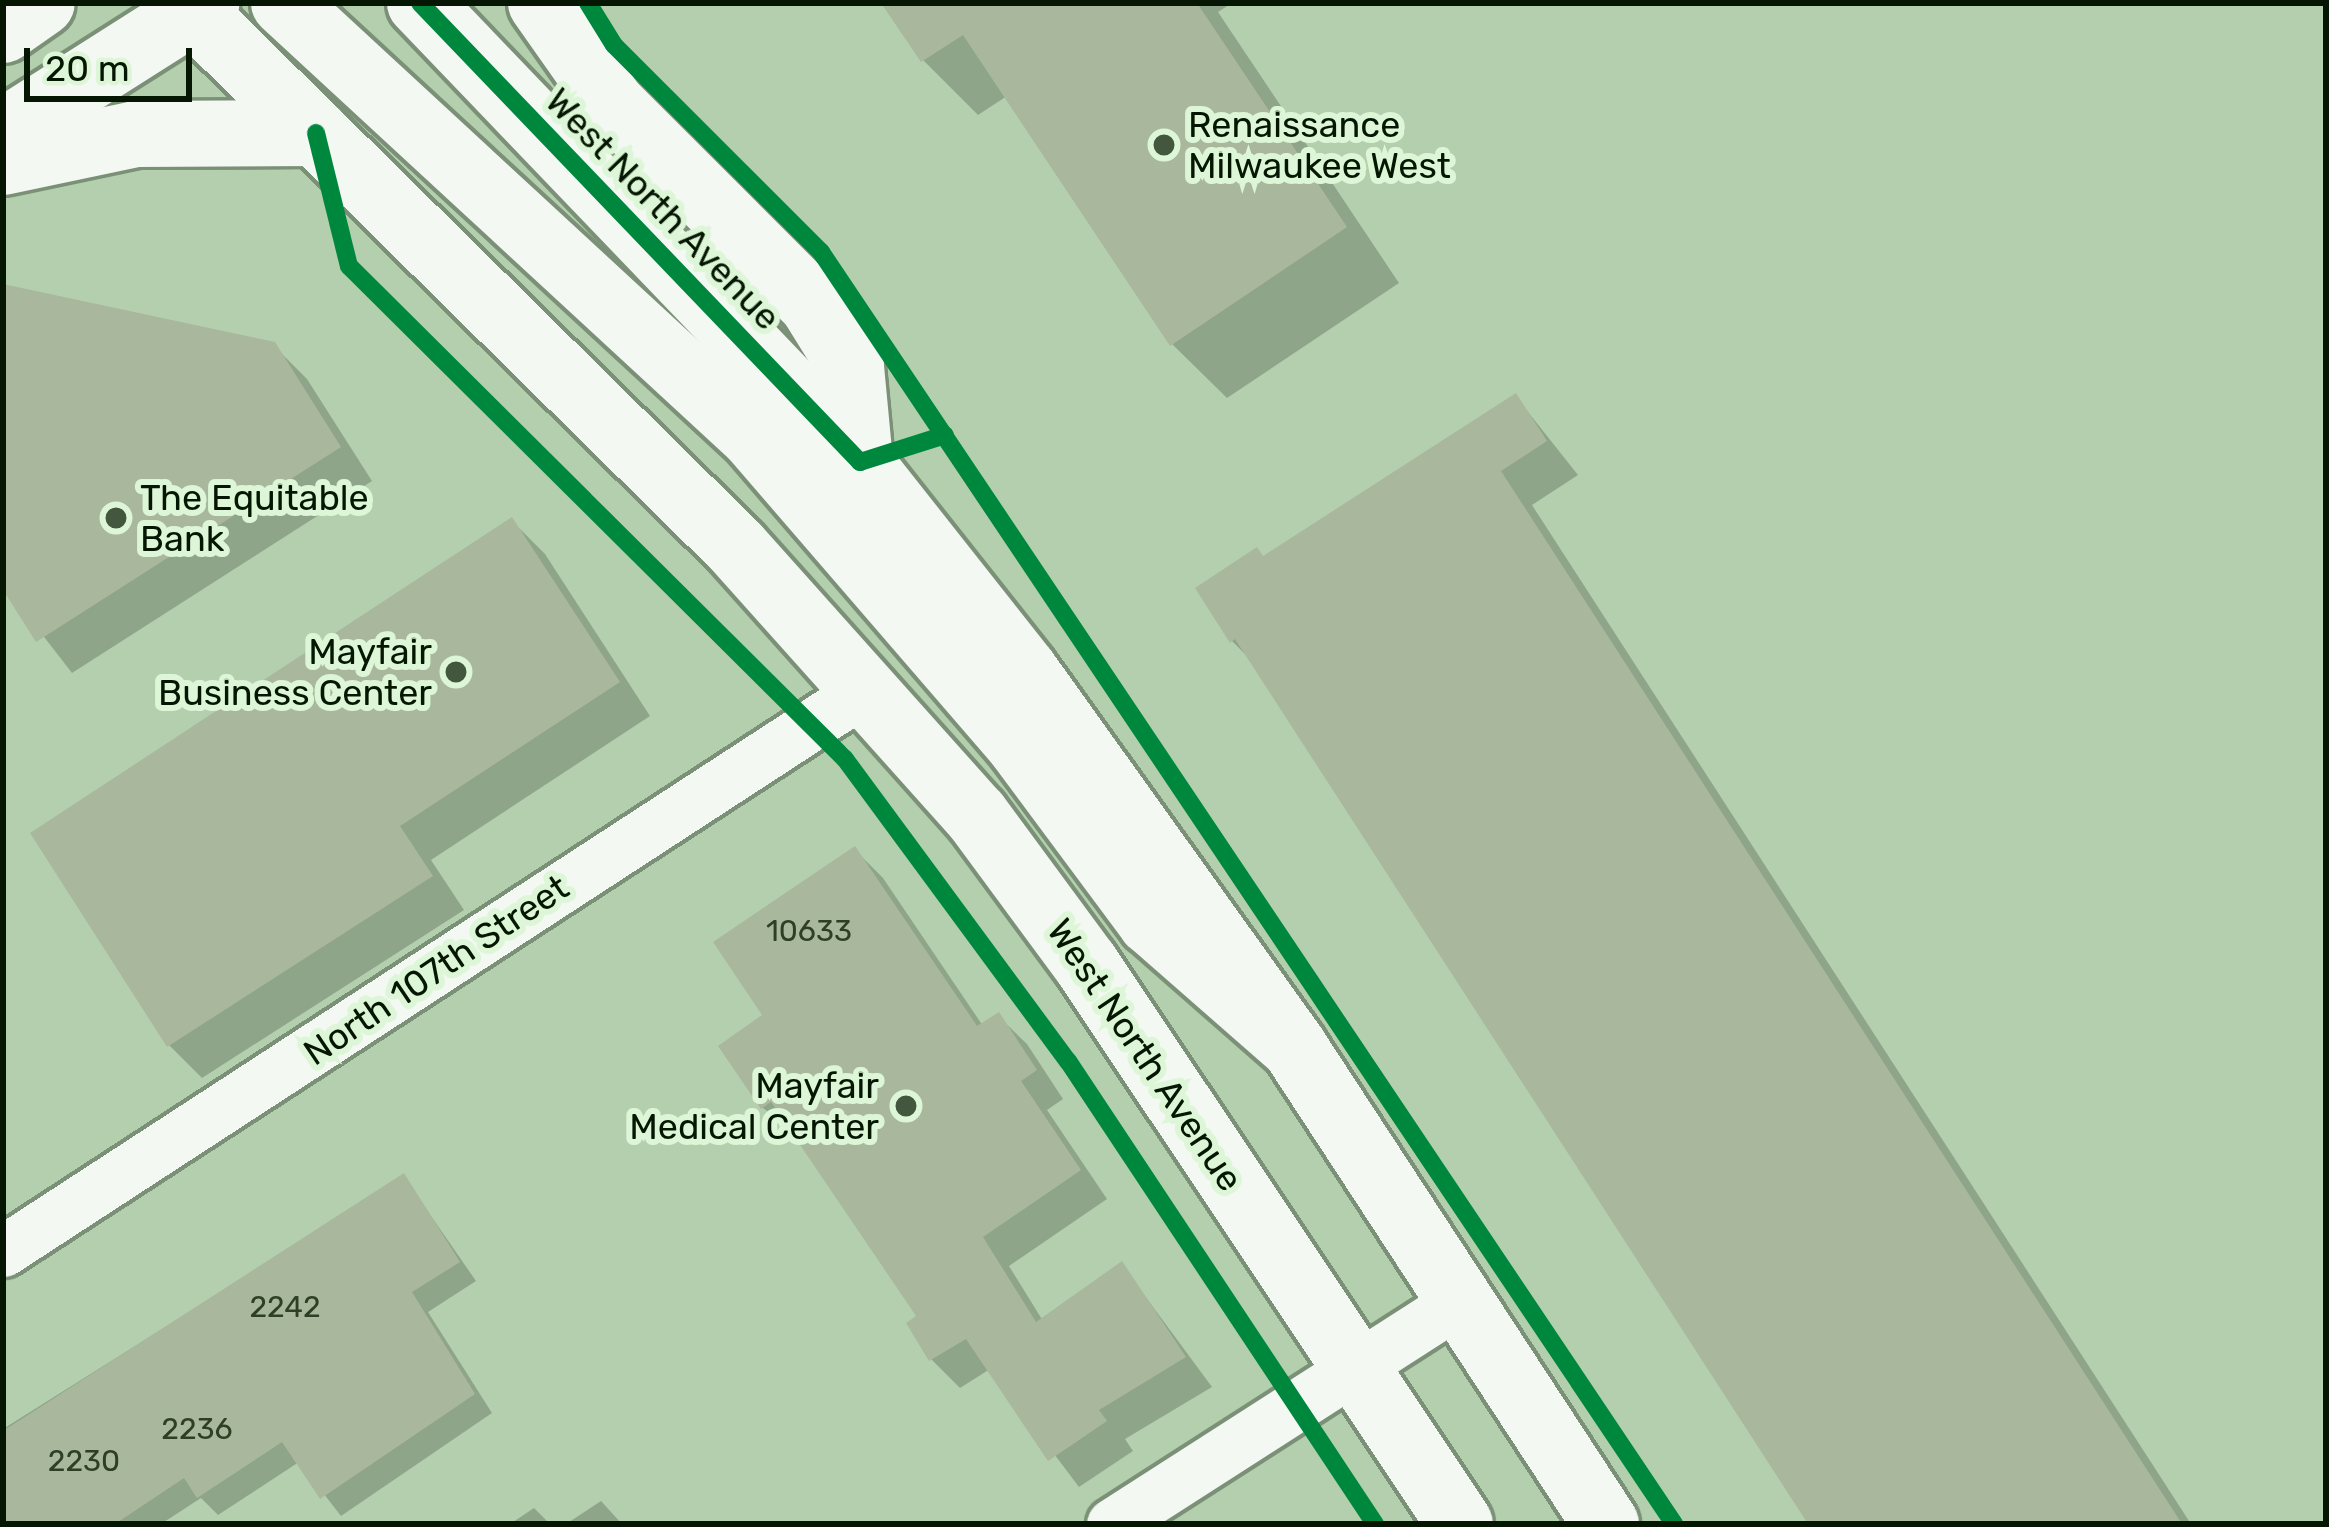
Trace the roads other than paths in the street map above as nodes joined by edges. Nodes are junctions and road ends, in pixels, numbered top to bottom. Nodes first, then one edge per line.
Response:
1 (42, 3) edge
2 (284, 3) edge
3 (419, 3) edge
4 (541, 3) edge
5 (195, 5) edge
6 (3, 30) edge
7 (3, 132) edge
8 (316, 133) junction
9 (3, 162) edge
10 (860, 462) junction
11 (868, 688) junction
12 (1294, 1047) junction
13 (3, 1251) edge
14 (1458, 1302) junction
15 (1355, 1366) junction
16 (1460, 1523) edge
17 (1112, 1524) edge
18 (1606, 1524) edge

1 - 6 main road
2 - 12 main road
3 - 10 main road, West North Avenue
4 - 10 main road
5 - 7 main road
5 - 8 main road, West North Avenue
8 - 9 main road
8 - 11 main road, West North Avenue
10 - 12 main road, West North Avenue
11 - 13 street, North 107th Street
11 - 15 main road, West North Avenue
12 - 14 main road, West North Avenue
14 - 15 street
14 - 18 main road, West North Avenue
15 - 16 main road, West North Avenue
15 - 17 street

